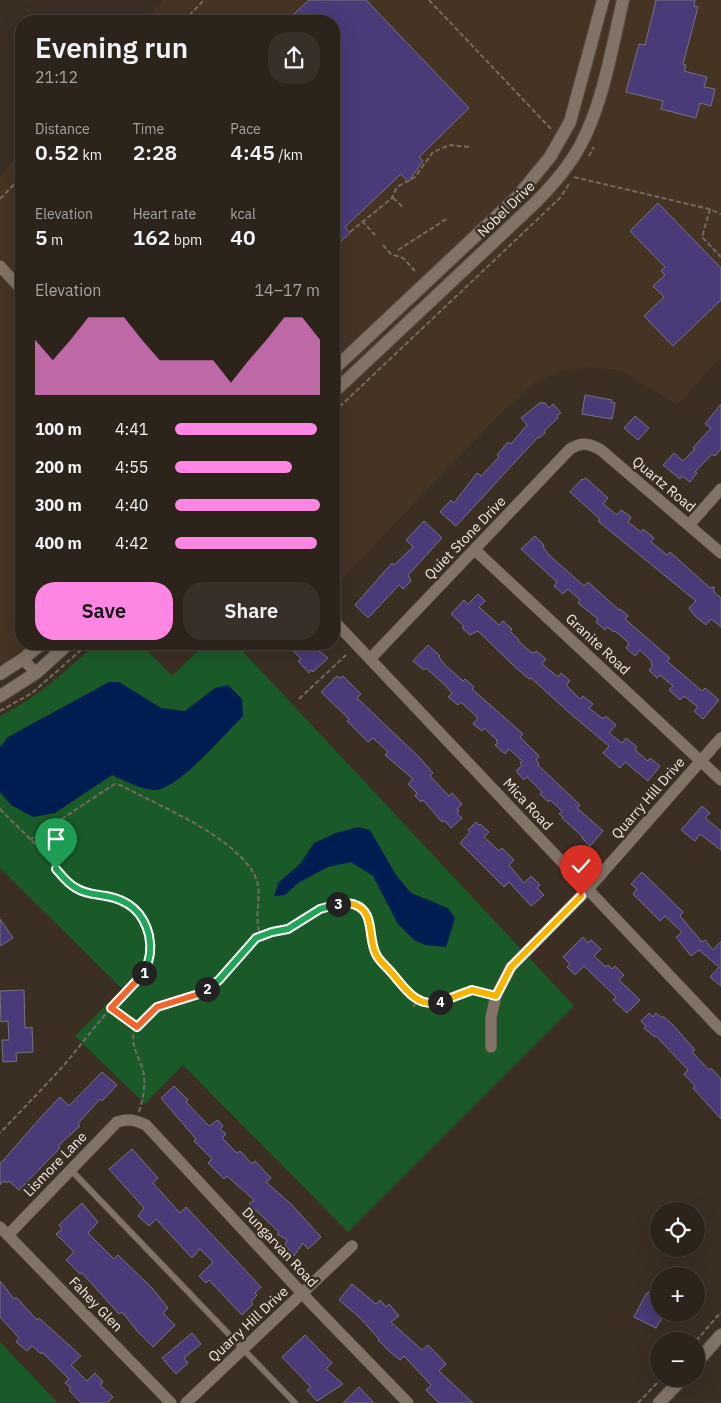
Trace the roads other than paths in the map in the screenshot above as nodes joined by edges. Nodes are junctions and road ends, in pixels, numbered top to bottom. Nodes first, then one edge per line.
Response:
1 (603, 0) edge
2 (624, 0) edge
3 (0, 266) edge
4 (15, 282) edge
5 (340, 363) edge
6 (340, 386) edge
7 (586, 443) joint
8 (721, 489) edge
9 (689, 525) junction
10 (475, 550) junction
11 (721, 553) edge
12 (340, 627) edge
13 (33, 650) edge
14 (61, 650) edge
15 (23, 658) junction
16 (370, 659) junction
17 (36, 673) junction
18 (0, 674) edge
19 (0, 696) edge
20 (721, 738) edge
21 (701, 761) junction
22 (721, 780) edge
23 (588, 889) junction
24 (721, 1030) edge
25 (491, 1047) dead end
26 (132, 1119) joint
27 (70, 1169) junction
28 (4, 1231) edge
29 (352, 1246) dead end
30 (302, 1293) junction
31 (721, 1335) edge
32 (244, 1349) junction
33 (705, 1353) edge
34 (674, 1387) edge
35 (171, 1403) edge
36 (186, 1403) edge
37 (295, 1403) edge
38 (408, 1403) edge
39 (659, 1403) edge

1 - 5 street, Nobel Drive
2 - 6 street, Nobel Drive
3 - 4 street
7 - 9 street, Quartz Road
7 - 10 street, Quiet Stone Drive
8 - 9 street
9 - 11 street, Quartz Road
10 - 16 street, Quiet Stone Drive
10 - 21 street, Granite Road
12 - 16 street, Mica Road
13 - 15 street
14 - 17 street
15 - 17 street
15 - 18 street
16 - 23 street, Mica Road
17 - 19 street
20 - 21 street, Quarry Hill Drive
21 - 22 street, Granite Road
21 - 23 street, Quarry Hill Drive
23 - 24 street, Mica Road
23 - 25 street, Quarry Hill Drive
26 - 27 street, Lismore Lane
26 - 30 street, Dungarvan Road
27 - 28 street, Lismore Lane
27 - 32 lane
28 - 35 street, Fahey Glen
29 - 30 street, Quarry Hill Drive
30 - 32 street, Quarry Hill Drive
30 - 38 street, Dungarvan Road
31 - 33 street
32 - 36 street, Quarry Hill Drive
32 - 37 lane
34 - 39 street

